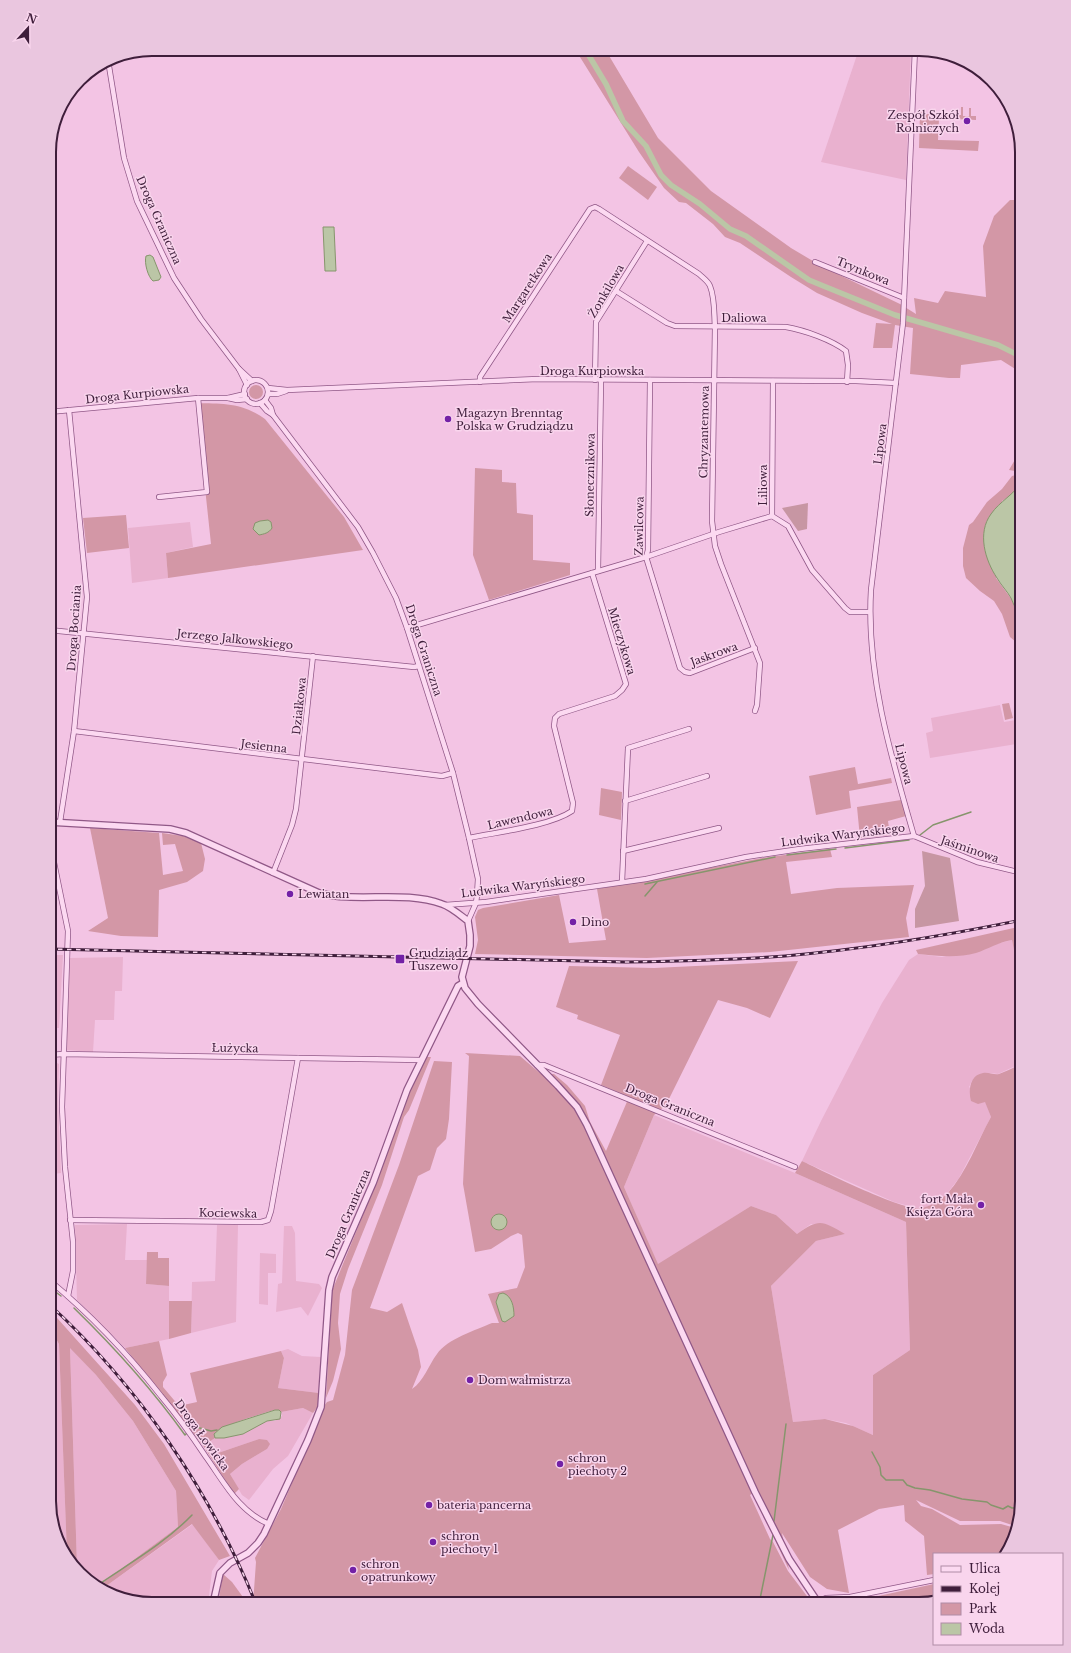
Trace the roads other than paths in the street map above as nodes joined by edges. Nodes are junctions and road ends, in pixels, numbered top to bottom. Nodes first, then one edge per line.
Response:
1 (915, 56) edge
2 (109, 66) edge
3 (594, 207) joint
4 (647, 240) junction
5 (815, 262) dead end
6 (616, 291) junction
7 (904, 298) junction
8 (714, 327) junction
9 (239, 369) junction
10 (598, 380) junction
11 (650, 380) junction
12 (713, 380) junction
13 (252, 381) junction
14 (773, 381) junction
15 (480, 382) junction
16 (847, 382) junction
17 (896, 383) junction
18 (247, 385) junction
19 (268, 388) junction
20 (287, 390) junction
21 (245, 394) junction
22 (268, 394) junction
23 (198, 398) junction
24 (228, 398) junction
25 (247, 399) junction
26 (265, 400) junction
27 (260, 403) junction
28 (69, 410) junction
29 (56, 411) edge
30 (274, 415) junction
31 (159, 497) dead end
32 (772, 516) junction
33 (713, 535) junction
34 (646, 557) junction
35 (598, 571) junction
36 (592, 573) junction
37 (869, 612) junction
38 (407, 628) junction
39 (56, 631) edge
40 (83, 633) junction
41 (755, 648) junction
42 (313, 656) junction
43 (419, 666) junction
44 (680, 668) joint
45 (755, 711) dead end
46 (689, 729) dead end
47 (74, 731) junction
48 (302, 760) junction
49 (563, 764) joint
50 (453, 774) junction
51 (707, 776) dead end
52 (625, 801) junction
53 (56, 822) edge
54 (60, 822) junction
55 (719, 828) dead end
56 (914, 836) junction
57 (469, 838) junction
58 (623, 851) junction
59 (1015, 871) edge
60 (56, 872) edge
61 (273, 872) junction
62 (622, 882) junction
63 (476, 903) junction
64 (444, 905) junction
65 (468, 921) junction
66 (463, 983) junction
67 (56, 1054) edge
68 (63, 1054) junction
69 (298, 1058) junction
70 (421, 1060) junction
71 (536, 1065) junction
72 (795, 1167) dead end
73 (70, 1220) junction
74 (56, 1286) edge
75 (68, 1296) junction
76 (269, 1524) junction
77 (933, 1580) edge
78 (215, 1597) edge
79 (814, 1597) edge
80 (850, 1597) edge

1 - 7 street, Lipowa
2 - 9 street, Droga Graniczna
3 - 4 street, Chryzantemowa
3 - 15 street, Margaretkowa
4 - 6 street, Żonkilowa
4 - 8 street, Chryzantemowa
5 - 7 street, Trynkowa
6 - 8 street, Daliowa
6 - 10 street, Żonkilowa
7 - 17 street, Lipowa
8 - 12 street, Chryzantemowa
8 - 16 street, Daliowa
9 - 13 street, Droga Graniczna
9 - 18 street, Droga Graniczna
10 - 11 street, Droga Kurpiowska
10 - 15 street, Droga Kurpiowska
10 - 35 street, Słonecznikowa
11 - 12 street, Droga Kurpiowska
11 - 34 street, Zawilcowa
12 - 14 street, Droga Kurpiowska
12 - 33 street, Chryzantemowa
13 - 18 street
13 - 19 street
14 - 16 street, Droga Kurpiowska
14 - 32 street, Liliowa
15 - 20 street, Droga Kurpiowska
16 - 17 street, Droga Kurpiowska
17 - 37 street, Lipowa
18 - 21 street
19 - 20 street, Droga Kurpiowska
19 - 22 street
20 - 22 street, Droga Kurpiowska
21 - 24 street, Droga Kurpiowska
21 - 25 street
22 - 26 street
23 - 24 street, Droga Kurpiowska
23 - 28 street, Droga Kurpiowska
23 - 31 street
24 - 25 street, Droga Kurpiowska
25 - 27 street
26 - 27 street
26 - 30 street, Droga Graniczna
27 - 30 street, Droga Graniczna
28 - 29 street, Droga Kurpiowska
28 - 40 street, Droga Bociania
30 - 38 street, Droga Graniczna
32 - 33 street
32 - 37 street, Liliowa
33 - 34 street
33 - 41 street, Chryzantemowa
34 - 35 street
34 - 44 street, Zawilcowa
35 - 36 street
36 - 38 street
36 - 49 street, Mieczykowa
37 - 56 street, Lipowa
38 - 43 street, Droga Graniczna
39 - 40 street, Jerzego Jalkowskiego
40 - 42 street, Jerzego Jalkowskiego
40 - 47 street, Droga Bociania
41 - 44 street, Jaskrowa
41 - 45 street, Chryzantemowa
42 - 43 street, Jerzego Jalkowskiego
42 - 48 street, Działkowa
43 - 50 street, Droga Graniczna
46 - 52 street
47 - 48 street, Jesienna
47 - 54 street, Droga Bociania
48 - 50 street, Jesienna
48 - 61 street, Działkowa
49 - 57 street, Lawendowa
50 - 57 street, Droga Graniczna
51 - 52 street
52 - 58 street
53 - 54 street, Ludwika Waryńskiego
54 - 61 street, Ludwika Waryńskiego
55 - 58 street
56 - 59 street, Jaśminowa
56 - 62 street, Ludwika Waryńskiego
57 - 63 street, Droga Graniczna
58 - 62 street
60 - 68 street
61 - 64 street, Ludwika Waryńskiego
62 - 63 street, Ludwika Waryńskiego
63 - 64 street, Ludwika Waryńskiego
63 - 65 street, Droga Graniczna
64 - 65 street
65 - 66 street, Droga Graniczna
66 - 70 street, Droga Graniczna
66 - 71 street
67 - 68 street, Łużycka
68 - 69 street, Łużycka
68 - 73 street
69 - 70 street, Łużycka
69 - 73 street, Kociewska
70 - 76 street, Droga Graniczna
71 - 72 street, Droga Graniczna
71 - 79 street
73 - 75 street
74 - 75 street, Droga Łowicka
75 - 76 street, Droga Łowicka
76 - 78 street
77 - 80 street

